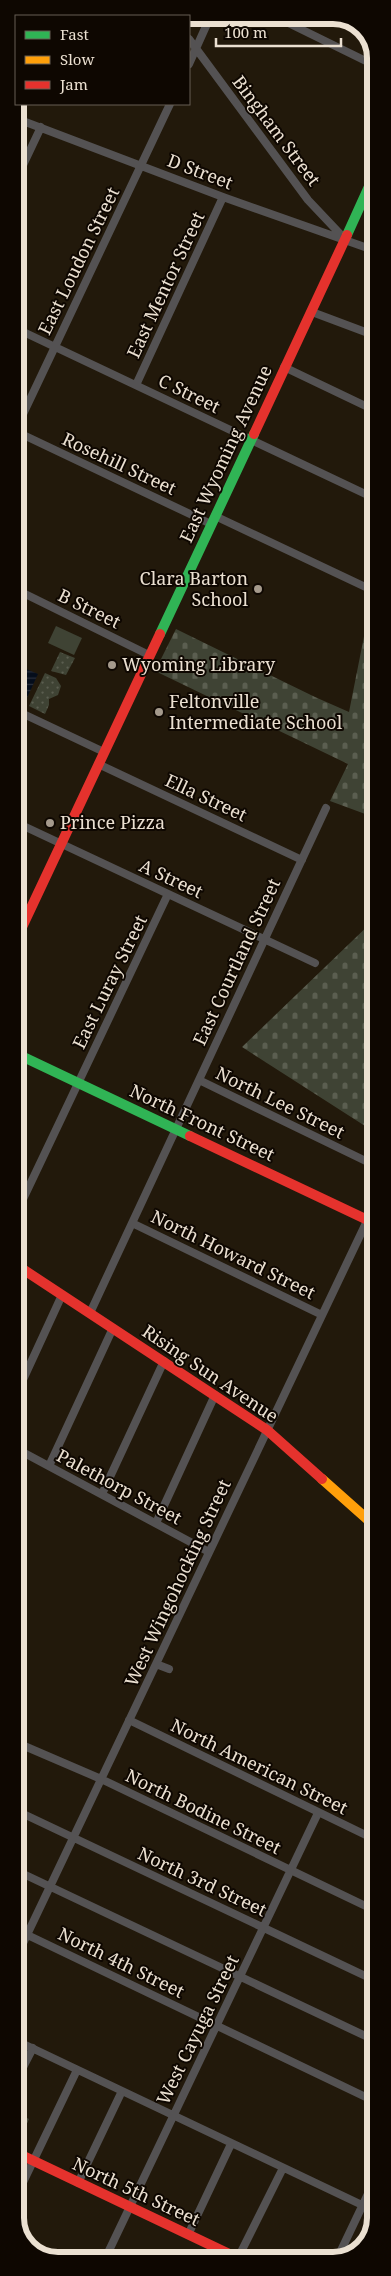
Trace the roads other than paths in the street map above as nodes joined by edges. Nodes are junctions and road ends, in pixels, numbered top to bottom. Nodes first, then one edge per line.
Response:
1 (208, 24) edge
2 (290, 24) edge
3 (190, 40) edge
4 (196, 49) junction
5 (190, 62) edge
6 (367, 62) edge
7 (170, 105) edge
8 (24, 121) edge
9 (41, 128) junction
10 (24, 163) edge
11 (141, 165) junction
12 (367, 190) edge
13 (224, 197) junction
14 (344, 239) junction
15 (367, 248) edge
16 (312, 312) junction
17 (24, 332) edge
18 (367, 333) edge
19 (54, 346) junction
20 (284, 368) junction
21 (136, 385) junction
22 (367, 407) edge
23 (24, 411) edge
24 (24, 435) edge
25 (250, 440) junction
26 (367, 495) edge
27 (213, 520) junction
28 (367, 588) edge
29 (24, 593) edge
30 (149, 655) junction
31 (24, 714) edge
32 (104, 752) junction
33 (98, 764) junction
34 (326, 808) dead end
35 (24, 826) edge
36 (61, 844) junction
37 (302, 860) junction
38 (168, 894) junction
39 (24, 923) edge
40 (264, 939) junction
41 (315, 963) dead end
42 (24, 1056) edge
43 (199, 1080) junction
44 (78, 1082) junction
45 (176, 1129) junction
46 (367, 1162) edge
47 (24, 1197) edge
48 (367, 1220) edge
49 (132, 1223) junction
50 (367, 1231) edge
51 (24, 1270) edge
52 (62, 1295) junction
53 (90, 1313) junction
54 (322, 1315) junction
55 (113, 1328) junction
56 (164, 1361) junction
57 (24, 1378) edge
58 (215, 1395) junction
59 (267, 1430) junction
60 (24, 1453) edge
61 (48, 1466) junction
62 (102, 1494) junction
63 (367, 1519) edge
64 (156, 1523) junction
65 (209, 1552) junction
66 (156, 1664) junction
67 (169, 1669) dead end
68 (129, 1720) junction
69 (24, 1746) edge
70 (101, 1780) junction
71 (318, 1813) junction
72 (24, 1814) edge
73 (367, 1836) edge
74 (73, 1837) junction
75 (291, 1871) junction
76 (24, 1874) edge
77 (50, 1886) junction
78 (367, 1907) edge
79 (264, 1928) junction
80 (24, 1934) edge
81 (27, 1935) junction
82 (24, 1941) edge
83 (240, 1977) junction
84 (367, 1978) edge
85 (217, 2026) junction
86 (367, 2037) edge
87 (24, 2044) edge
88 (33, 2048) junction
89 (24, 2066) edge
90 (77, 2070) junction
91 (122, 2092) junction
92 (367, 2098) edge
93 (173, 2116) junction
94 (231, 2144) junction
95 (24, 2156) edge
96 (34, 2161) junction
97 (283, 2168) junction
98 (24, 2181) edge
99 (78, 2183) junction
100 (367, 2195) edge
101 (362, 2205) junction
102 (130, 2207) junction
103 (188, 2235) junction
104 (341, 2251) edge
105 (108, 2252) edge
106 (226, 2252) edge
107 (244, 2252) edge

1 - 4 street
2 - 6 street
3 - 4 street, Bingham Street
4 - 5 street
4 - 14 street, Bingham Street
7 - 11 street, East Loudon Street
8 - 9 street, D Street
9 - 10 street
9 - 11 street, D Street
11 - 13 street, D Street
11 - 19 street, East Loudon Street
12 - 14 street, East Wyoming Avenue
13 - 14 street, D Street
13 - 21 street, East Mentor Street
14 - 15 street, D Street
14 - 16 street, East Wyoming Avenue
16 - 18 street
16 - 20 street, East Wyoming Avenue
17 - 19 street, C Street
19 - 21 street, C Street
19 - 23 street, East Loudon Street
20 - 22 street
20 - 25 street, East Wyoming Avenue
21 - 25 street, C Street
24 - 27 street, Rosehill Street
25 - 26 street, C Street
25 - 27 street, East Wyoming Avenue
27 - 28 street, Rosehill Street
27 - 30 street, East Wyoming Avenue
29 - 30 street, B Street
30 - 32 street, East Wyoming Avenue
31 - 32 street
32 - 33 street, East Wyoming Avenue
33 - 36 street, East Wyoming Avenue
33 - 37 street, Ella Street
34 - 37 street, East Courtland Street
35 - 36 street, A Street
36 - 38 street, A Street
36 - 39 street, East Wyoming Avenue
37 - 40 street, East Courtland Street
38 - 40 street, A Street
38 - 44 street, East Luray Street
40 - 41 street, A Street
40 - 43 street, East Courtland Street
42 - 44 street, North Front Street
43 - 45 street, East Courtland Street
43 - 46 street, North Lee Street
44 - 45 street, North Front Street
44 - 47 street, East Luray Street
45 - 48 street, North Front Street
45 - 49 street, East Courtland Street
49 - 53 street, East Courtland Street
49 - 54 street, North Howard Street
50 - 54 street, West Wingohocking Street
51 - 52 street, Rising Sun Avenue
52 - 53 street, Rising Sun Avenue
52 - 57 street
53 - 55 street, Rising Sun Avenue
54 - 59 street, West Wingohocking Street
55 - 56 street, Rising Sun Avenue
55 - 61 street
56 - 58 street, Rising Sun Avenue
56 - 62 street
58 - 59 street, Rising Sun Avenue
58 - 64 street
59 - 63 street, Rising Sun Avenue
59 - 65 street, West Wingohocking Street
60 - 61 street, Palethorp Street
61 - 62 street, Palethorp Street
62 - 64 street, Palethorp Street
64 - 65 street, Palethorp Street
65 - 66 street, West Wingohocking Street
66 - 67 street
66 - 68 street, West Wingohocking Street
68 - 70 street, West Wingohocking Street
68 - 71 street, North American Street
69 - 70 street, North Bodine Street
70 - 74 street, West Wingohocking Street
70 - 75 street, North Bodine Street
71 - 73 street, North American Street
71 - 75 street, West Cayuga Street
72 - 74 street, North 3rd Street
74 - 77 street, West Wingohocking Street
74 - 79 street, North 3rd Street
75 - 78 street, North Bodine Street
75 - 79 street, West Cayuga Street
76 - 77 street
77 - 81 street, West Wingohocking Street
77 - 83 street
79 - 83 street, West Cayuga Street
79 - 84 street, North 3rd Street
80 - 81 street, North 4th Street
81 - 82 street, West Wingohocking Street
81 - 85 street, North 4th Street
83 - 85 street, West Cayuga Street
83 - 86 street
85 - 92 street, North 4th Street
85 - 93 street, West Cayuga Street
87 - 88 street
88 - 89 street
88 - 90 street
90 - 91 street
90 - 96 street
91 - 93 street
91 - 99 street
93 - 94 street
93 - 102 street, West Cayuga Street
94 - 97 street
94 - 103 street
95 - 96 street, North 5th Street
96 - 98 street
96 - 99 street, North 5th Street
97 - 101 street
97 - 107 street
99 - 102 street, North 5th Street
100 - 101 street
101 - 104 street
102 - 103 street, North 5th Street
102 - 105 street, West Cayuga Street
103 - 106 street, North 5th Street

